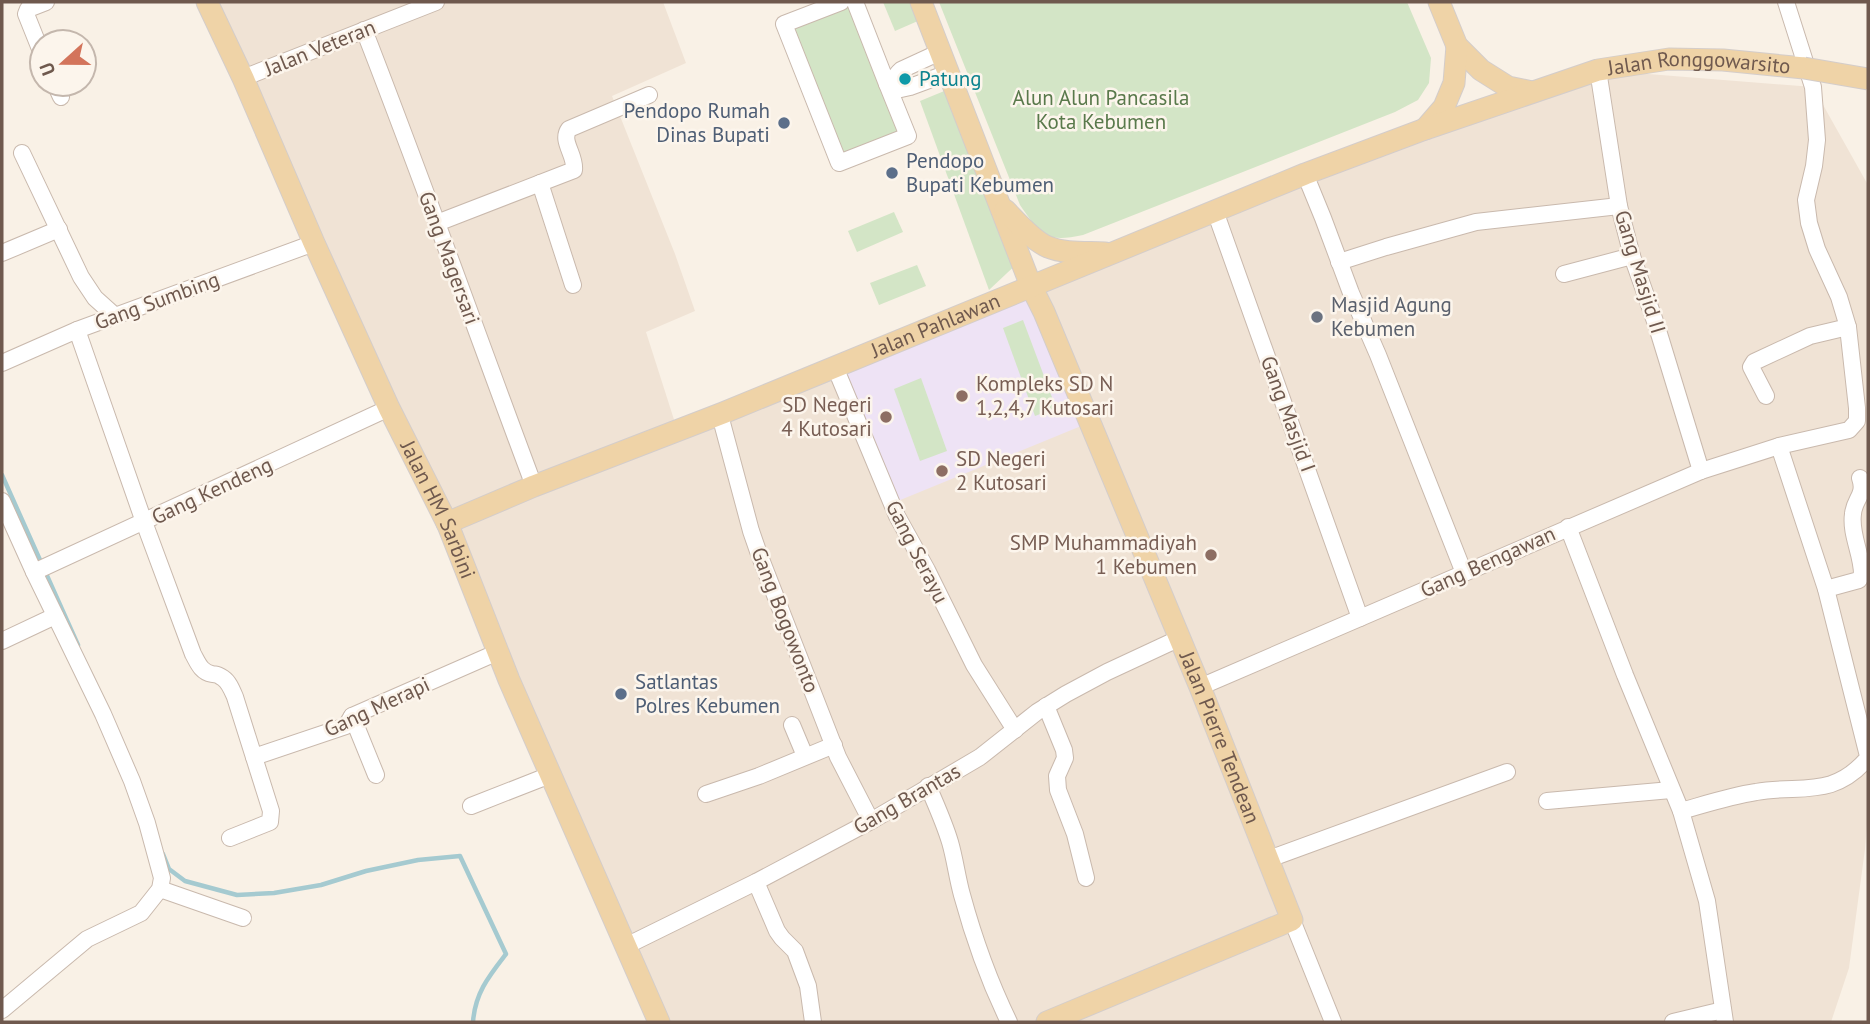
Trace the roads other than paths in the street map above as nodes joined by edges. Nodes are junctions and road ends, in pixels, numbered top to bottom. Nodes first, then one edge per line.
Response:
1 (46, 2) edge
2 (207, 2) edge
3 (436, 2) edge
4 (841, 2) edge
5 (855, 2) edge
6 (921, 2) edge
7 (1439, 2) edge
8 (1786, 2) edge
9 (32, 28) edge
10 (364, 30) junction
11 (1457, 46) junction
12 (940, 52) junction
13 (1598, 70) junction
14 (948, 73) junction
15 (243, 78) junction
16 (1868, 79) edge
17 (889, 84) junction
18 (1532, 92) junction
19 (649, 95) dead end
20 (1425, 129) junction
21 (22, 153) dead end
22 (1304, 174) junction
23 (540, 183) junction
24 (999, 205) junction
25 (1619, 206) junction
26 (1215, 211) junction
27 (437, 222) junction
28 (59, 229) junction
29 (314, 243) junction
30 (2, 253) edge
31 (1110, 254) junction
32 (1632, 256) junction
33 (1021, 260) junction
34 (1339, 262) junction
35 (1060, 274) junction
36 (1564, 274) dead end
37 (573, 285) dead end
38 (1031, 286) junction
39 (998, 300) junction
40 (1044, 312) junction
41 (115, 316) junction
42 (1847, 327) junction
43 (78, 330) junction
44 (2, 363) edge
45 (835, 367) junction
46 (1766, 396) dead end
47 (389, 408) junction
48 (723, 413) junction
49 (1779, 446) junction
50 (1701, 471) junction
51 (1860, 478) dead end
52 (534, 486) junction
53 (2, 501) edge
54 (144, 523) junction
55 (447, 523) junction
56 (1568, 527) junction
57 (41, 569) junction
58 (1464, 573) junction
59 (1826, 589) junction
60 (55, 616) junction
61 (1360, 618) junction
62 (1180, 638) junction
63 (2, 640) edge
64 (498, 652) junction
65 (1200, 687) junction
66 (1046, 706) junction
67 (352, 716) junction
68 (792, 725) dead end
69 (1015, 730) junction
70 (834, 745) junction
71 (1867, 753) edge
72 (806, 756) junction
73 (254, 757) junction
74 (1507, 772) dead end
75 (376, 775) dead end
76 (550, 775) junction
77 (928, 786) junction
78 (1671, 790) junction
79 (706, 794) dead end
80 (1547, 801) dead end
81 (471, 806) dead end
82 (1681, 811) junction
83 (871, 821) junction
84 (230, 838) dead end
85 (1269, 859) junction
86 (1086, 878) dead end
87 (756, 882) junction
88 (160, 889) junction
89 (243, 918) dead end
90 (1292, 920) junction
91 (626, 946) junction
92 (2, 1010) edge
93 (1724, 1016) edge
94 (659, 1022) edge
95 (813, 1022) edge
96 (1009, 1022) edge
97 (1047, 1022) edge
98 (1333, 1022) edge
99 (1674, 1022) edge

1 - 9 street
2 - 15 main road, Jalan HM Sarbini
3 - 10 street, Jalan Veteran
4 - 17 street
5 - 17 street
6 - 12 main road, Jalan Pierre Tendean
7 - 11 main road
8 - 42 street, Gang Bengawan
10 - 15 street, Jalan Veteran
10 - 27 street, Gang Magersari
11 - 18 main road
11 - 20 main road
12 - 14 main road, Jalan Pierre Tendean
12 - 17 street
13 - 16 main road, Jalan Ronggowarsito, bridge
13 - 18 main road, Jalan Ronggowarsito
13 - 25 street, Gang Masjid II
14 - 17 street
14 - 24 main road, Jalan Pierre Tendean
15 - 29 main road, Jalan HM Sarbini
18 - 20 main road, Jalan Pahlawan
19 - 23 street
20 - 22 main road, Jalan Pahlawan
21 - 28 street
22 - 26 main road, Jalan Pahlawan
22 - 34 street
23 - 27 street
23 - 37 street
24 - 31 main road
24 - 33 main road, Jalan Pierre Tendean
25 - 32 street, Gang Masjid II
25 - 34 street
26 - 31 main road, Jalan Pahlawan
26 - 61 street, Gang Masjid I
27 - 52 street, Gang Magersari
28 - 30 street
28 - 41 street
29 - 41 street, Gang Sumbing
29 - 47 main road, Jalan HM Sarbini
31 - 35 main road, Jalan Pahlawan
32 - 36 street
32 - 50 street, Gang Masjid II
33 - 38 main road, Jalan Pierre Tendean
33 - 39 main road
34 - 58 street
35 - 38 main road, Jalan Pahlawan
35 - 40 main road
38 - 39 main road, Jalan Pahlawan
38 - 40 main road, Jalan Pierre Tendean
39 - 45 main road, Jalan Pahlawan
40 - 62 main road, Jalan Pierre Tendean
41 - 43 street, Gang Sumbing
42 - 46 street
42 - 49 street, Gang Bengawan
43 - 44 street, Gang Sumbing
43 - 54 street
45 - 48 main road, Jalan Pahlawan
45 - 69 street, Gang Serayu
47 - 54 street, Gang Kendeng
47 - 55 main road, Jalan HM Sarbini
48 - 52 main road, Jalan Pahlawan
48 - 70 street, Gang Bogowonto
49 - 50 street, Gang Bengawan
49 - 59 street
50 - 56 street, Gang Bengawan
51 - 59 street
52 - 55 main road, Jalan Pahlawan
53 - 57 street
54 - 57 street, Gang Kendeng
54 - 73 street
55 - 64 main road, Jalan HM Sarbini
56 - 58 street, Gang Bengawan
56 - 78 street
57 - 60 street
58 - 61 street, Gang Bengawan
59 - 71 street
60 - 63 street
60 - 88 street
61 - 65 street, Gang Bengawan
62 - 65 main road, Jalan Pierre Tendean
62 - 66 street, Gang Brantas
64 - 67 street, Gang Merapi
64 - 76 main road, Jalan HM Sarbini
65 - 85 main road, Jalan Pierre Tendean
66 - 69 street, Gang Brantas
66 - 86 street
67 - 73 street, Gang Merapi
67 - 75 street
68 - 72 street
69 - 77 street, Gang Brantas
70 - 72 street
70 - 83 street, Gang Bogowonto
71 - 82 street
72 - 79 street
73 - 84 street
74 - 85 street
76 - 81 street
76 - 91 main road, Jalan HM Sarbini
77 - 83 street, Gang Brantas
77 - 96 street
78 - 80 street
78 - 82 street
82 - 93 street
83 - 87 street, Gang Brantas
85 - 90 main road, Jalan Pierre Tendean
87 - 91 street, Gang Brantas
87 - 95 street
88 - 89 street
88 - 92 street
90 - 97 main road
90 - 98 street
91 - 94 main road, Jalan HM Sarbini
93 - 99 street

